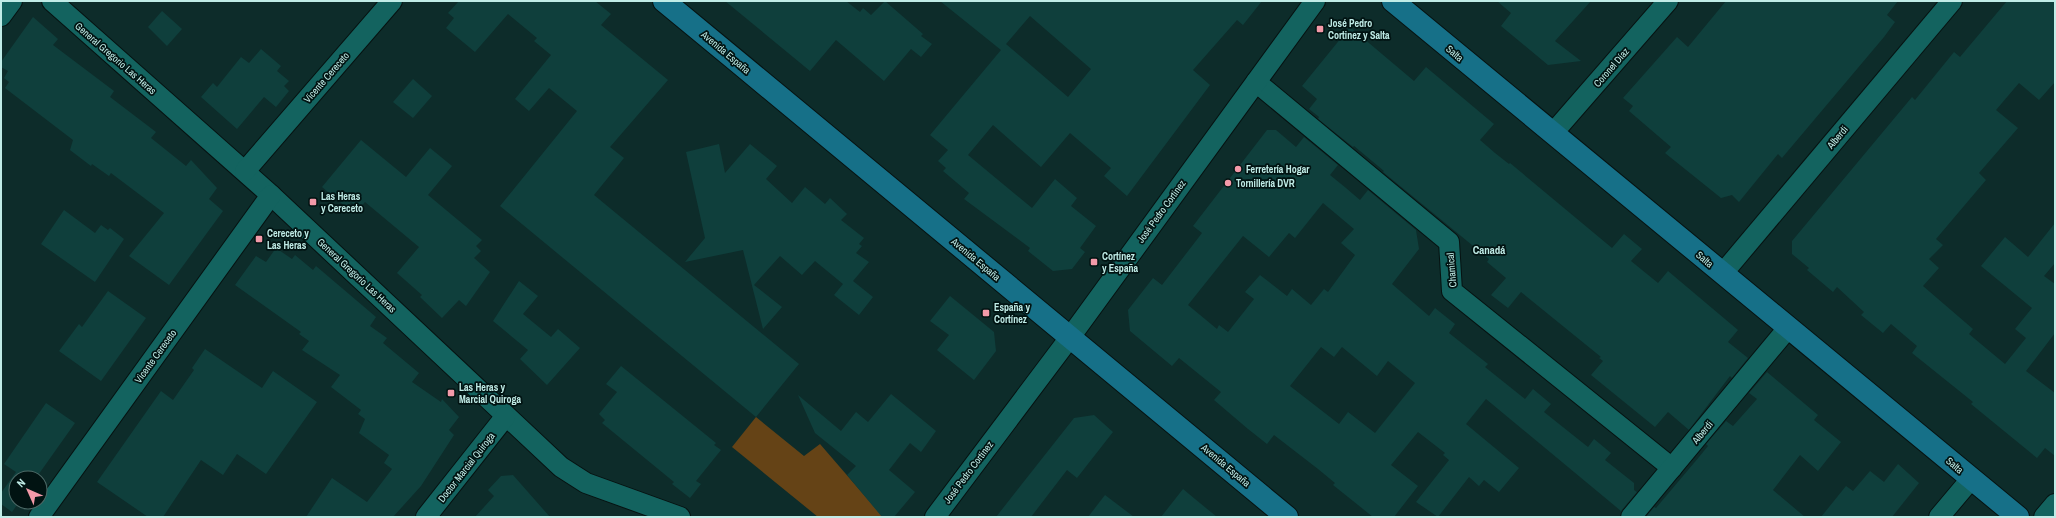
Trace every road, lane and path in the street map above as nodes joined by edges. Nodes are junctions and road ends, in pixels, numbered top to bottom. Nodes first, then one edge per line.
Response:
1 (12, 1) edge
2 (52, 1) edge
3 (392, 1) edge
4 (664, 1) edge
5 (1315, 1) edge
6 (1393, 1) edge
7 (1668, 1) edge
8 (1952, 1) edge
9 (1, 16) edge
10 (1256, 82) junction
11 (1553, 133) junction
12 (245, 172) junction
13 (271, 195) junction
14 (1723, 273) junction
15 (1788, 328) junction
16 (1071, 336) junction
17 (506, 417) junction
18 (1672, 468) junction
19 (1972, 479) junction
20 (2055, 504) edge
21 (645, 512) edge
22 (39, 517) edge
23 (426, 517) edge
24 (680, 517) edge
25 (935, 517) edge
26 (1287, 517) edge
27 (1631, 517) edge
28 (1939, 517) edge
29 (2018, 517) edge
30 (2044, 517) edge

1 - 9 street
2 - 12 street, General Gregorio Las Heras
3 - 12 street, Vicente Cereceto
4 - 16 main road, Avenida España
5 - 10 street, José Pedro Cortinez
6 - 11 main road, Salta
7 - 11 street, Coronel Díaz
8 - 14 street, Alberdi
10 - 16 street, José Pedro Cortinez
10 - 18 street, Chamical
11 - 14 main road, Salta
12 - 13 street, General Gregorio Las Heras
13 - 17 street, General Gregorio Las Heras
13 - 22 street, Vicente Cereceto
14 - 15 main road, Salta
15 - 18 street, Alberdi
15 - 19 main road, Salta
16 - 25 street, José Pedro Cortinez
16 - 26 main road, Avenida España
17 - 21 street, General Gregorio Las Heras
17 - 23 street, Doctor Marcial Quiroga
18 - 27 street, Alberdi
19 - 28 street
19 - 29 main road, Salta
20 - 30 street
21 - 24 street, General Gregorio Las Heras

